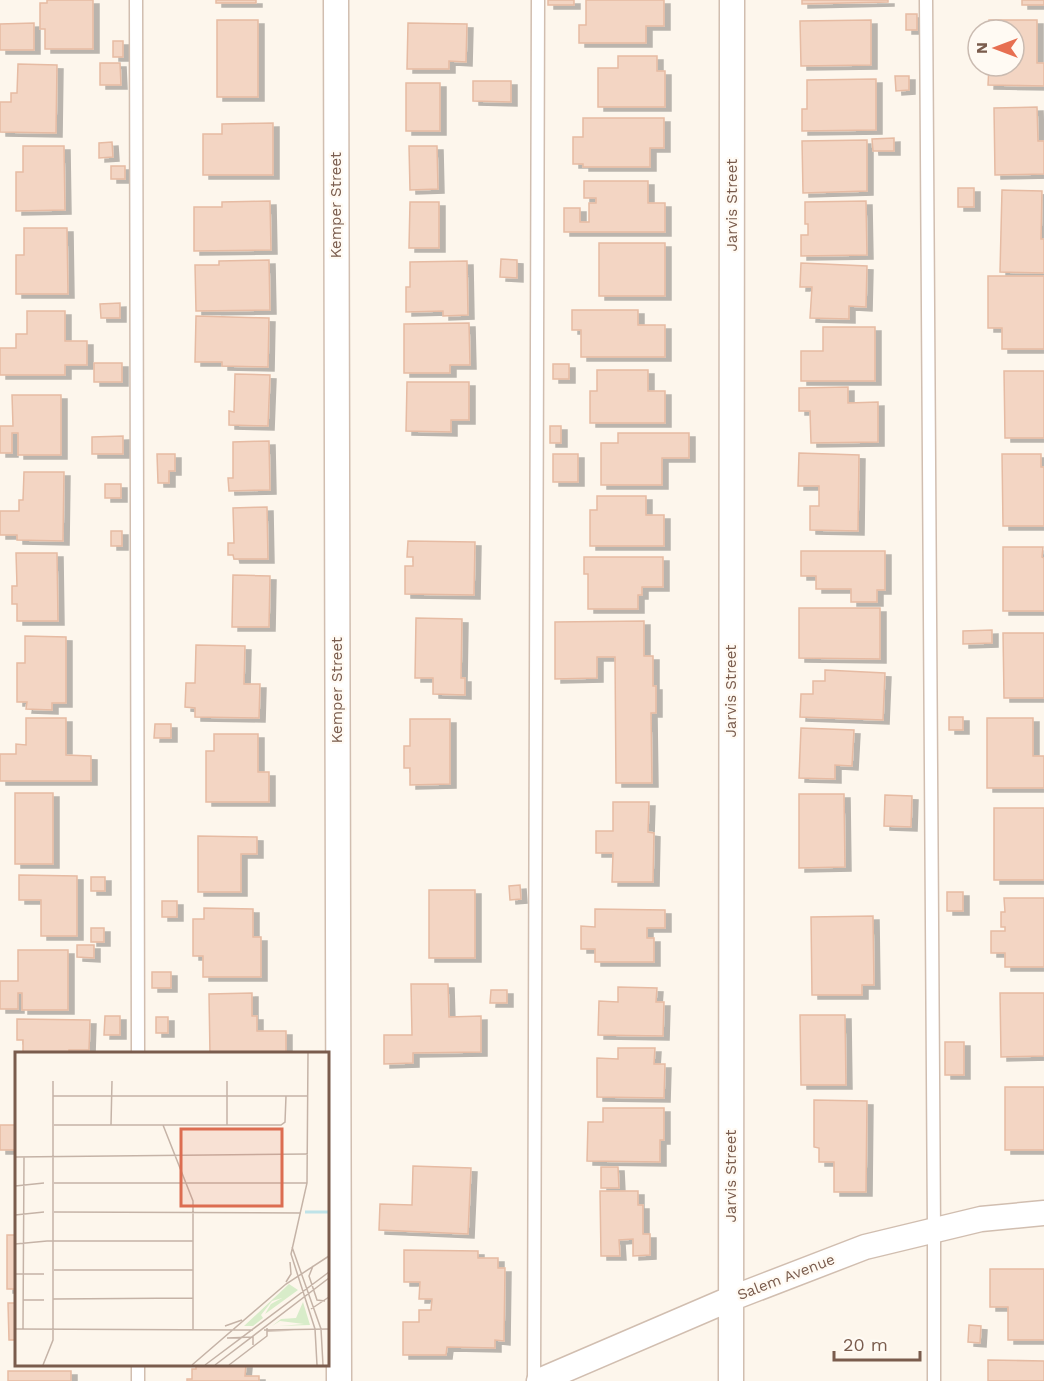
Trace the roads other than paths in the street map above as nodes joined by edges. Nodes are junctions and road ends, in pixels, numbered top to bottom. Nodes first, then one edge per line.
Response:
1 (136, 0) edge
2 (336, 0) edge
3 (538, 0) edge
4 (732, 0) edge
5 (926, 0) edge
6 (138, 1052) edge
7 (1044, 1213) edge
8 (934, 1230) junction
9 (730, 1299) junction
10 (339, 1381) edge
11 (534, 1381) edge
12 (539, 1381) edge
13 (730, 1381) edge
14 (934, 1381) edge

1 - 6 lane
2 - 10 street, Kemper Street
3 - 11 lane
4 - 9 street, Jarvis Street
5 - 8 lane
7 - 8 street, Salem Avenue
8 - 9 street, Salem Avenue
8 - 14 lane
9 - 12 street, Salem Avenue
9 - 13 street, Jarvis Street

